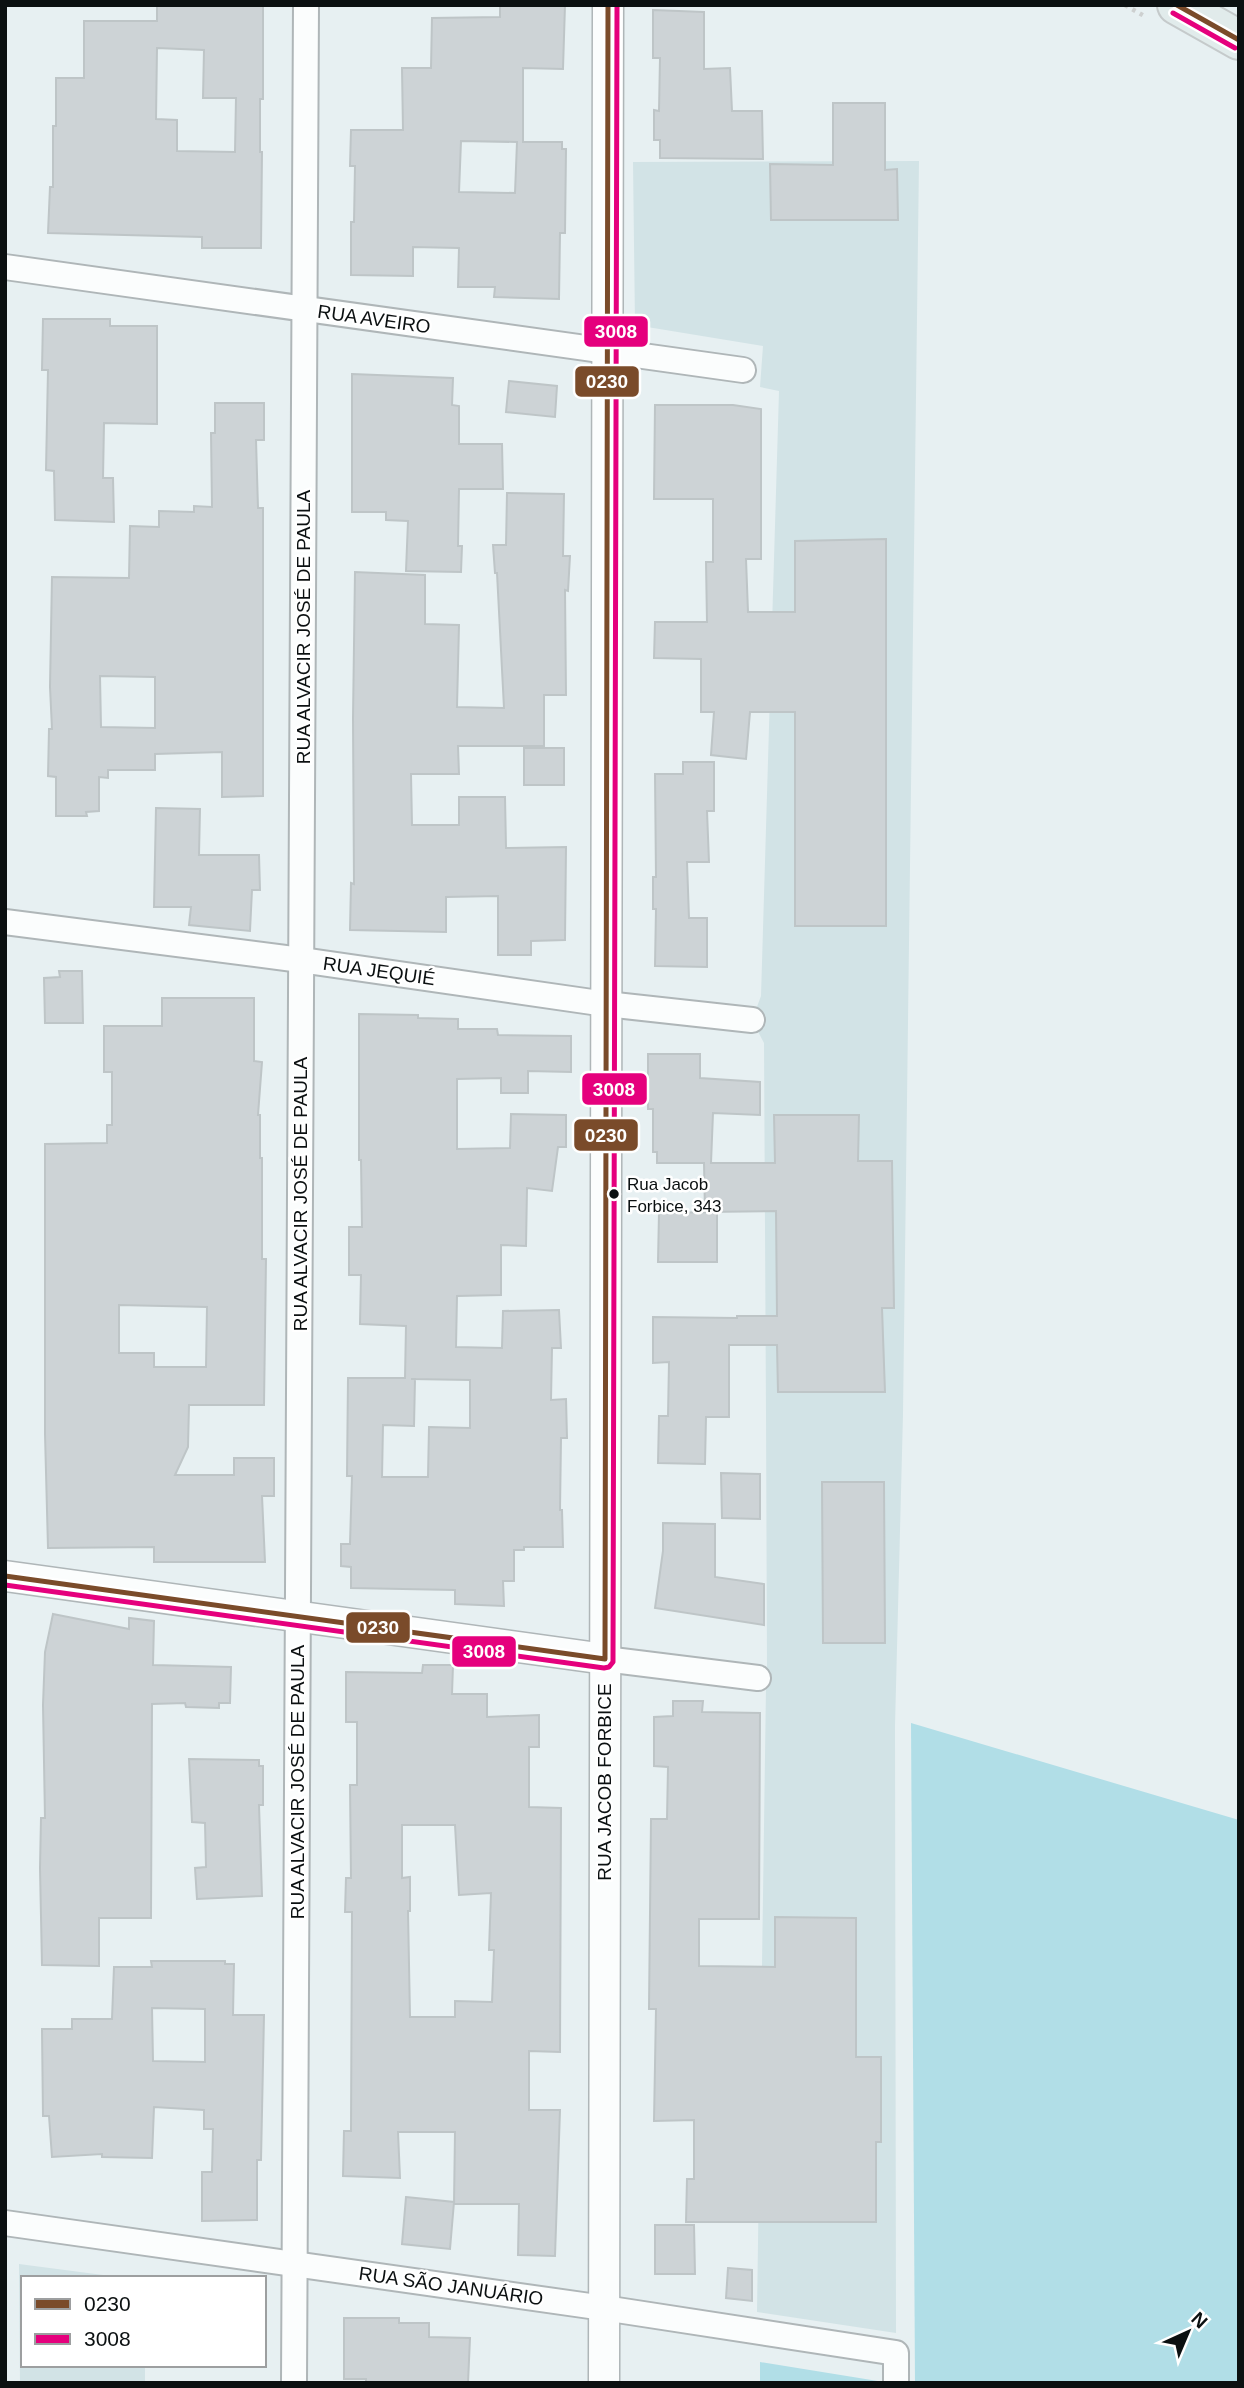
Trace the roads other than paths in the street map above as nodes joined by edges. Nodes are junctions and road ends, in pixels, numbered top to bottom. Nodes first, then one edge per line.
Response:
1 (306, 5) edge
2 (607, 5) edge
3 (1177, 5) edge
4 (1239, 40) edge
5 (5, 267) edge
6 (304, 309) junction
7 (607, 351) junction
8 (743, 370) dead end
9 (5, 922) edge
10 (301, 960) junction
11 (606, 1004) junction
12 (752, 1020) dead end
13 (5, 1576) edge
14 (298, 1616) junction
15 (605, 1659) junction
16 (758, 1678) dead end
17 (5, 2223) edge
18 (295, 2264) junction
19 (604, 2308) junction
20 (294, 2383) edge
21 (604, 2383) edge
22 (896, 2383) edge

1 - 6 street, RUA ALVACIR JOSÉ DE PAULA
2 - 7 street, RUA JACOB FORBICE
3 - 4 main road
5 - 6 street, RUA AVEIRO
6 - 7 street, RUA AVEIRO
6 - 10 street, RUA ALVACIR JOSÉ DE PAULA
7 - 8 street, RUA AVEIRO
7 - 11 street, RUA JACOB FORBICE
9 - 10 street, RUA JEQUIÉ
10 - 11 street, RUA JEQUIÉ
10 - 14 street, RUA ALVACIR JOSÉ DE PAULA
11 - 12 street, RUA JEQUIÉ
11 - 15 street, RUA JACOB FORBICE
13 - 14 street
14 - 15 street
14 - 18 street, RUA ALVACIR JOSÉ DE PAULA
15 - 16 street
15 - 19 street, RUA JACOB FORBICE
17 - 18 street, RUA SÃO JANUÁRIO
18 - 19 street, RUA SÃO JANUÁRIO
18 - 20 street, RUA ALVACIR JOSÉ DE PAULA
19 - 21 street, RUA JACOB FORBICE
19 - 22 street, RUA SÃO JANUÁRIO

